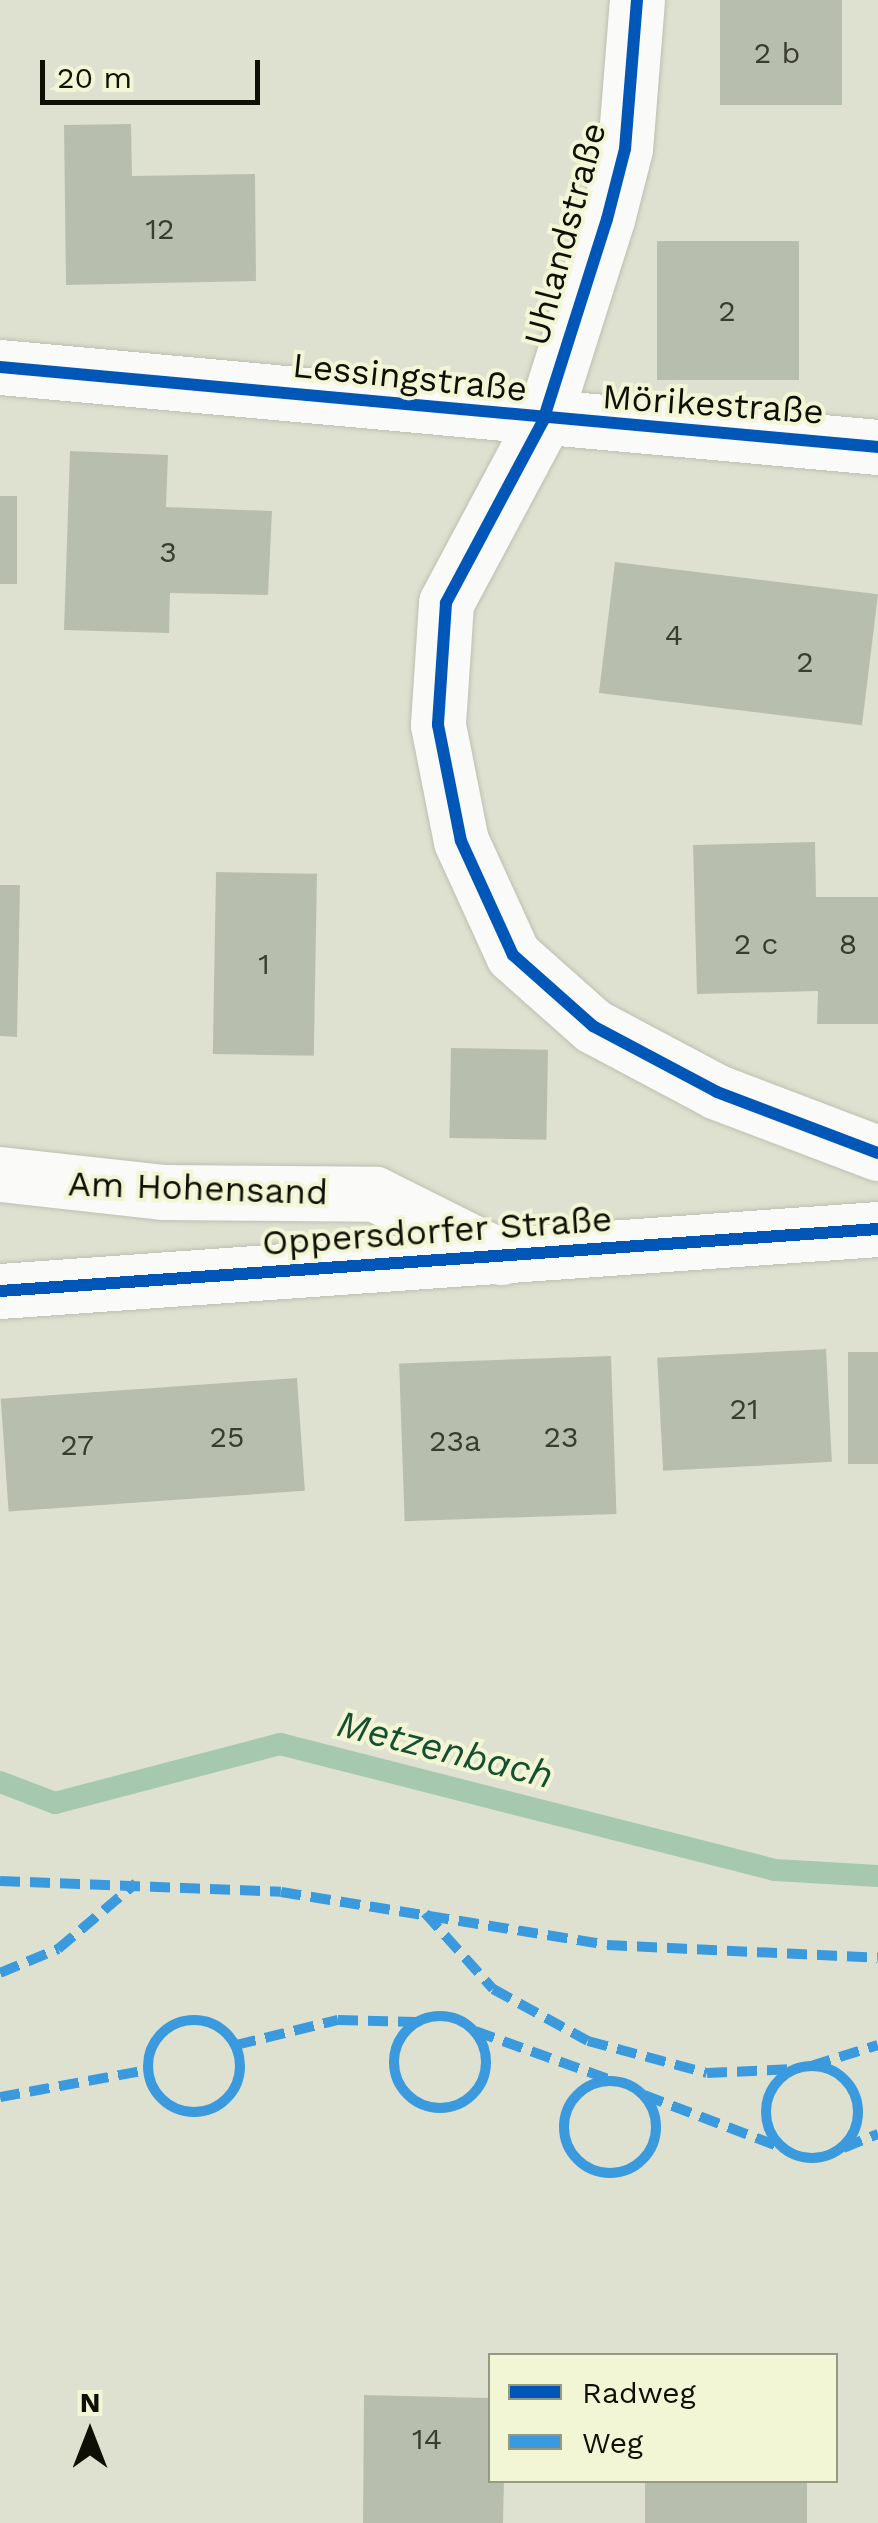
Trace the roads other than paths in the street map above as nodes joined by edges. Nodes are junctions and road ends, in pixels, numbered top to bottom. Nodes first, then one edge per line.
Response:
1 (637, 0) edge
2 (0, 367) edge
3 (543, 421) junction
4 (878, 447) edge
5 (878, 1153) edge
6 (0, 1174) edge
7 (878, 1230) edge
8 (502, 1256) junction
9 (0, 1290) edge

1 - 3 street, Uhlandstraße
2 - 3 street, Lessingstraße
3 - 4 street, Mörikestraße
3 - 5 street, Lessingstraße
6 - 8 street, Am Hohensand
7 - 8 street, Oppersdorfer Straße
8 - 9 street, Oppersdorfer Straße

